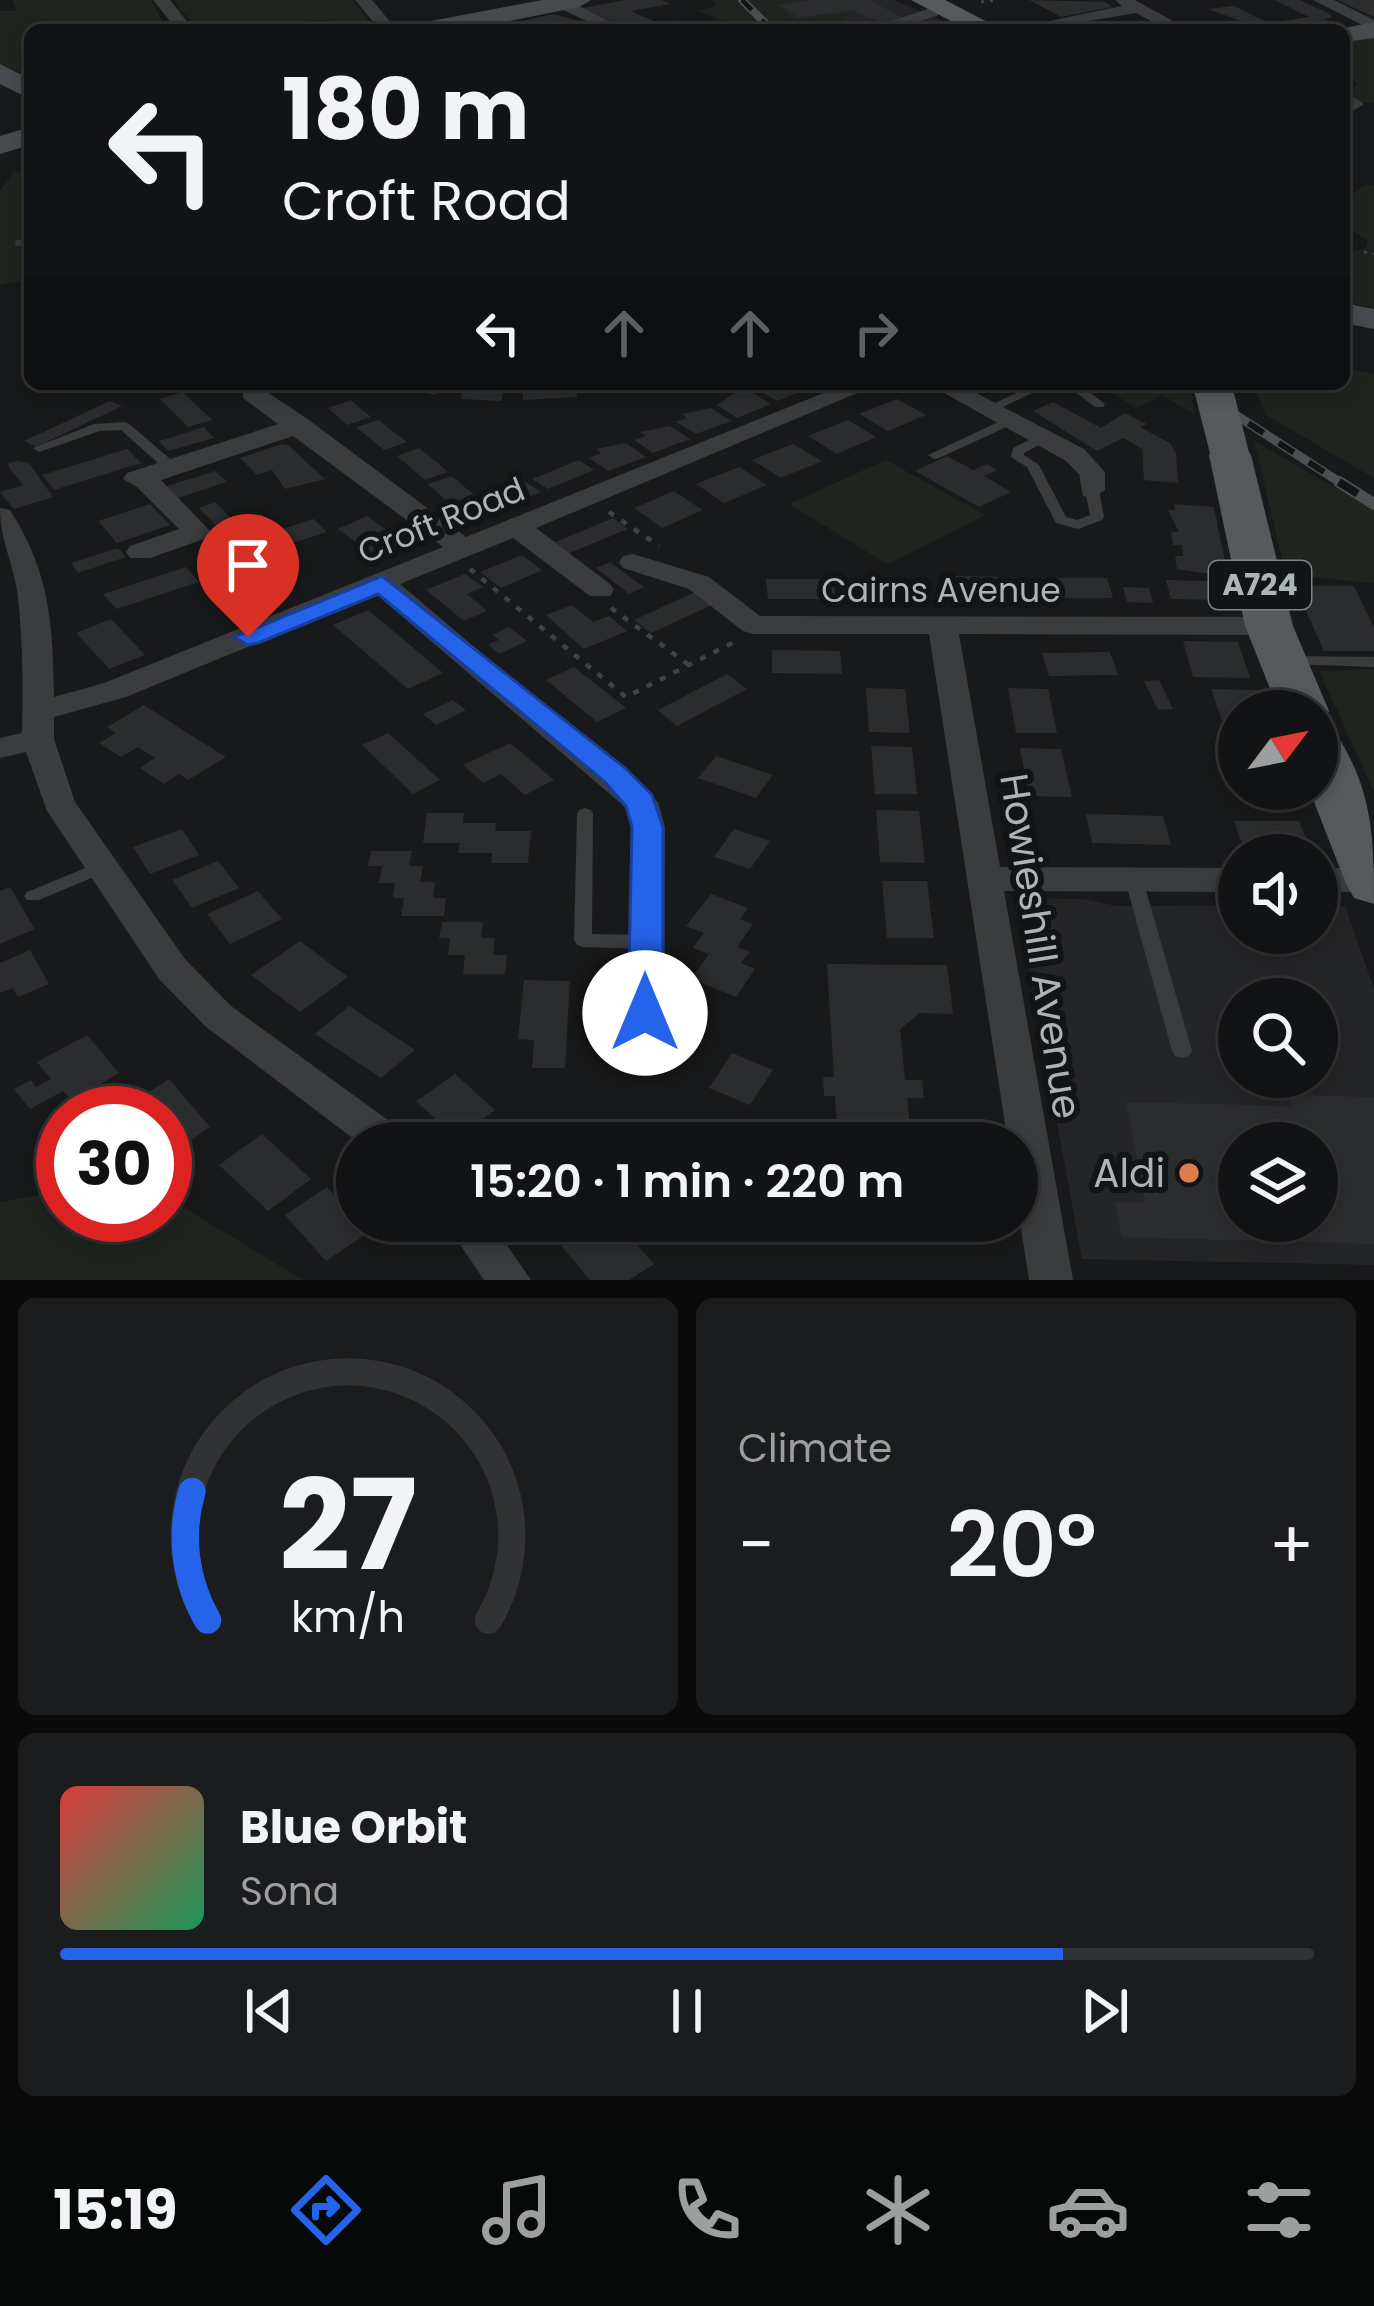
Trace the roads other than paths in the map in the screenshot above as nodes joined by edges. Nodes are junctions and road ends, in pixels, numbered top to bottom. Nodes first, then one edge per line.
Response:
1 (161, 0) edge
2 (363, 0) edge
3 (1321, 0) edge
4 (570, 1) edge
5 (1131, 4) edge
6 (928, 7) edge
7 (901, 11) edge
8 (495, 22) edge
9 (1052, 22) dead end
10 (182, 24) edge
11 (383, 24) edge
12 (608, 24) edge
13 (958, 24) edge
14 (974, 24) edge
15 (1169, 24) edge
16 (1374, 28) edge
17 (852, 390) edge
18 (951, 390) edge
19 (1037, 390) edge
20 (1079, 390) edge
21 (1214, 390) edge
22 (252, 393) dead end
23 (1099, 404) dead end
24 (998, 415) junction
25 (300, 425) junction
26 (1042, 438) junction
27 (39, 448) dead end
28 (934, 455) dead end
29 (171, 467) junction
30 (1092, 490) joint
31 (0, 516) edge
32 (518, 528) junction
33 (140, 552) dead end
34 (459, 552) junction
35 (633, 562) dead end
36 (382, 584) junction
37 (600, 590) road end
38 (943, 628) junction
39 (1276, 643) junction
40 (1374, 662) edge
41 (1295, 690) edge
42 (38, 725) junction
43 (0, 748) edge
44 (1338, 796) edge
45 (585, 814) dead end
46 (100, 868) junction
47 (985, 879) junction
48 (1134, 880) junction
49 (1218, 880) edge
50 (1338, 881) edge
51 (1373, 882) edge
52 (33, 896) dead end
53 (646, 942) junction
54 (645, 1049) dead end
55 (1182, 1051) dead end
56 (361, 1122) edge
57 (480, 1242) edge
58 (509, 1280) edge
59 (1051, 1280) edge

1 - 10 street
2 - 11 street
3 - 16 street
4 - 8 main road
4 - 12 street
5 - 9 street
5 - 15 street
6 - 7 main road
6 - 13 main road
6 - 14 main road
17 - 32 street, Croft Road
18 - 24 street
19 - 24 lane
20 - 23 lane
21 - 39 main road, A724, bridge
22 - 25 street
24 - 26 street
24 - 28 lane
25 - 29 street
25 - 34 street
26 - 30 street
26 - 30 lane
27 - 29 lane
29 - 33 street
31 - 42 street
32 - 34 street, Croft Road
32 - 37 street
34 - 36 street, Croft Road
35 - 38 street, Cairns Avenue
36 - 42 street, Croft Road
36 - 53 street
38 - 39 street, Cairns Avenue
38 - 47 street, Howieshill Avenue
39 - 40 lane
39 - 41 main road, A724
42 - 43 street, Croft Road
42 - 46 street
44 - 51 main road
45 - 53 lane
46 - 52 lane
46 - 56 street
47 - 48 street
47 - 59 street, Howieshill Avenue
48 - 49 street
48 - 55 lane
50 - 51 street
53 - 54 street
57 - 58 street

